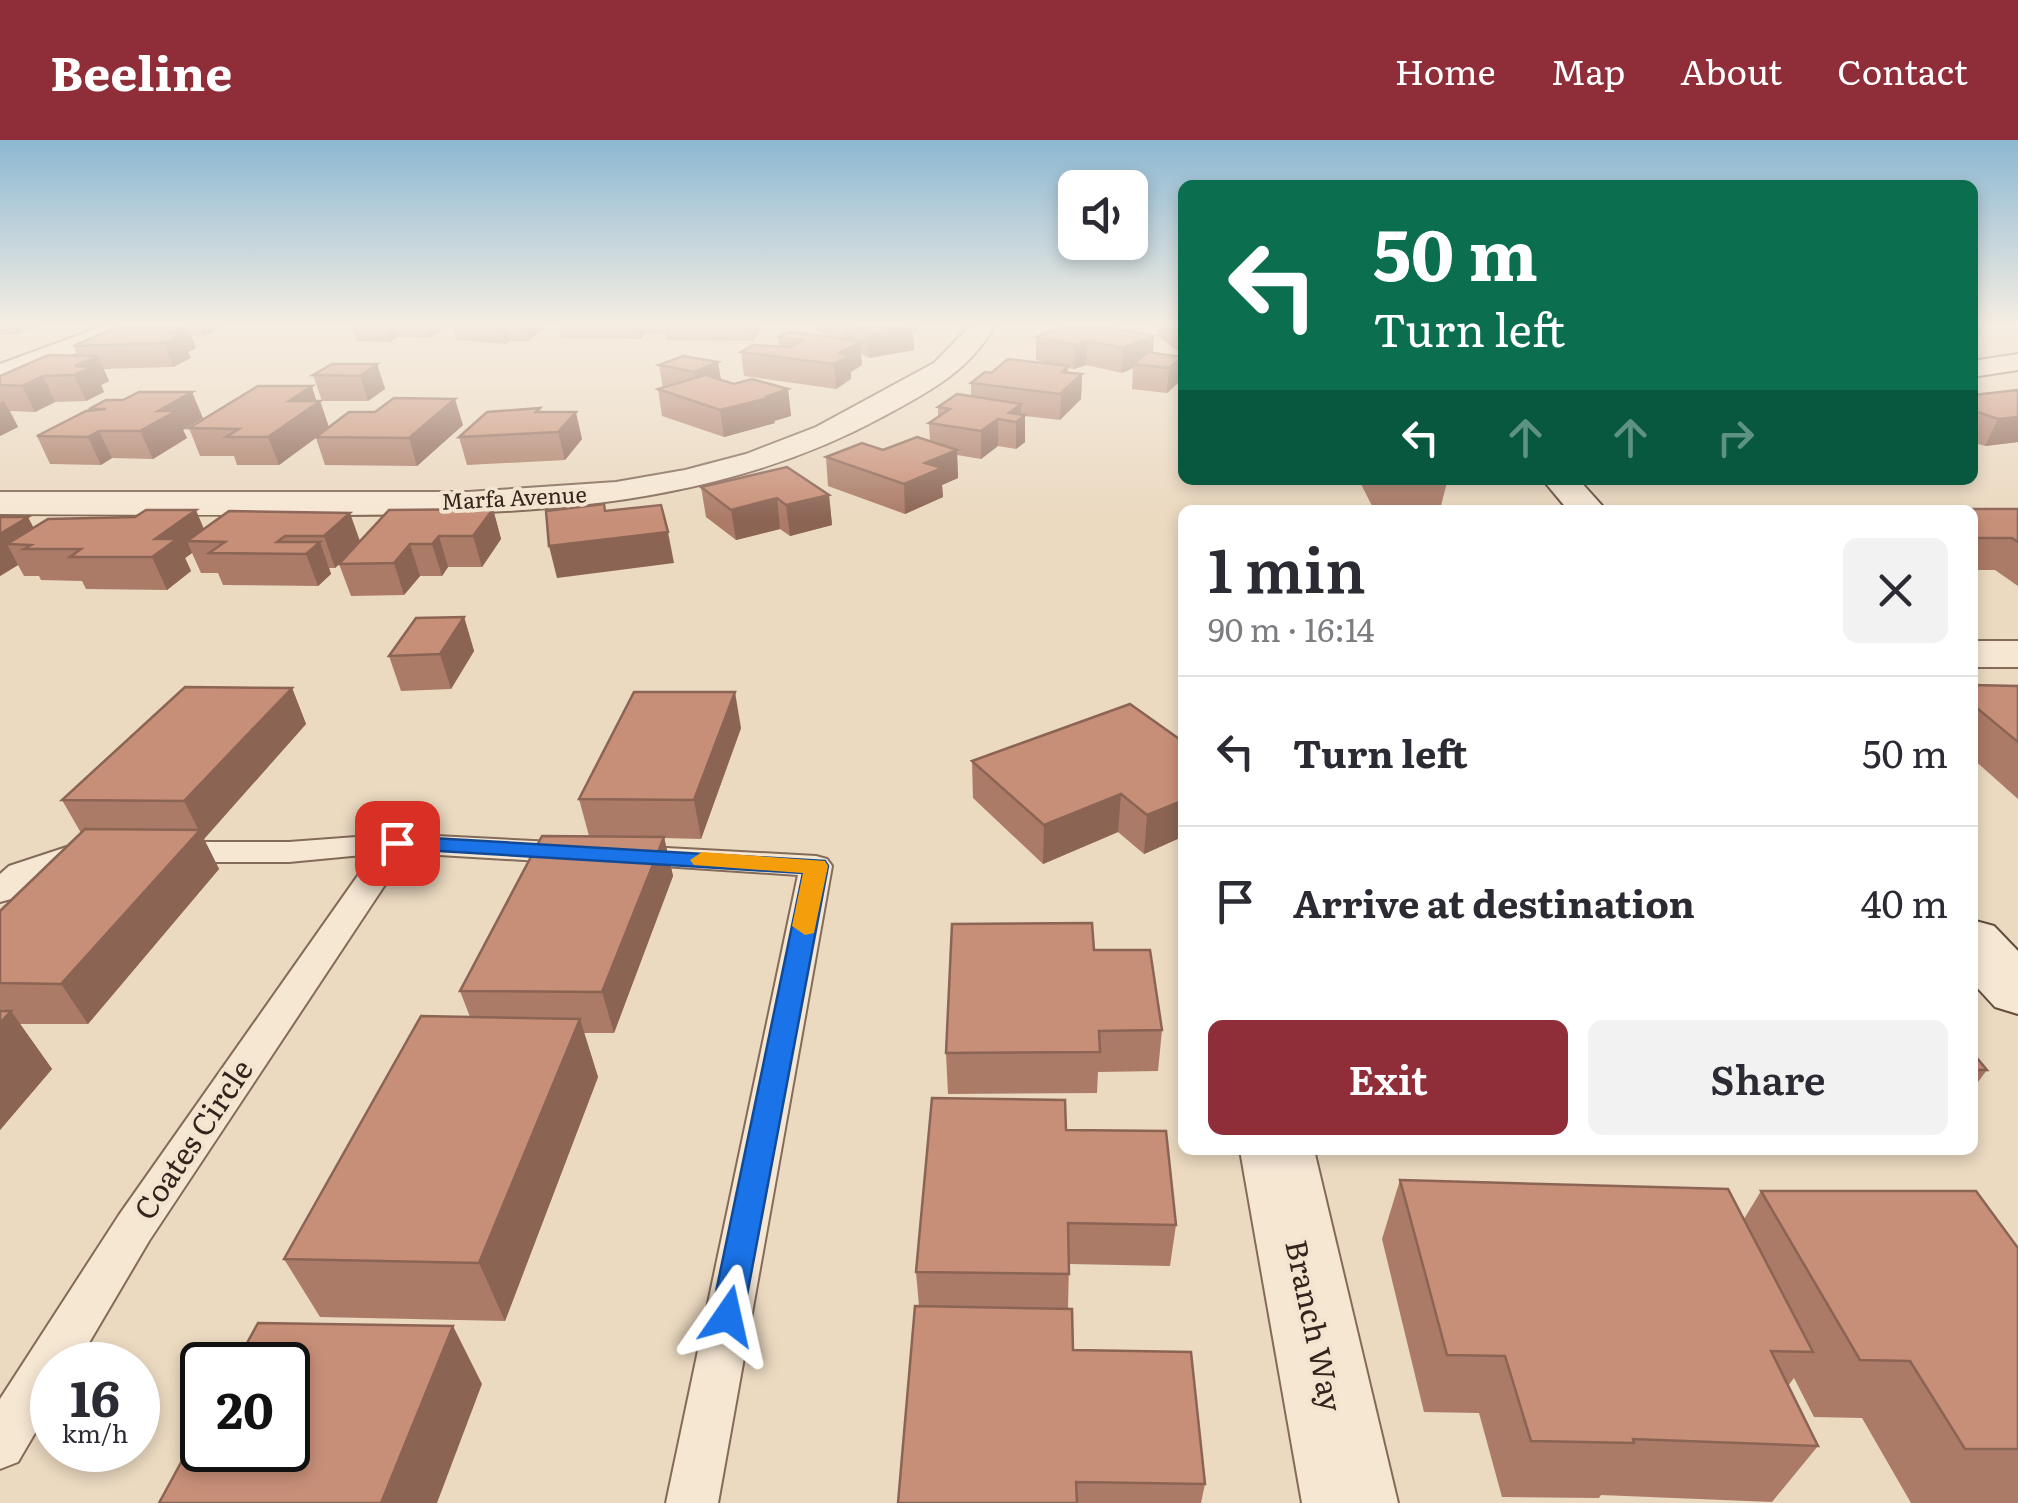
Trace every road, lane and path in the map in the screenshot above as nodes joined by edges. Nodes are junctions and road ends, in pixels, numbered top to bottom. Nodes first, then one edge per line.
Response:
1 (905, 391) edge
2 (1565, 485) edge
3 (0, 503) edge
4 (1583, 505) edge
5 (1978, 654) edge
6 (2018, 654) edge
7 (397, 843) junction
8 (0, 892) edge
9 (1978, 948) edge
10 (2018, 991) edge
11 (1278, 1155) edge
12 (0, 1444) edge
13 (692, 1503) edge
14 (1350, 1503) edge

1 - 3 street, Marfa Avenue
2 - 4 street
5 - 6 street
7 - 8 lane
7 - 12 lane, Coates Circle
7 - 13 lane
9 - 10 street
11 - 14 street, Branch Way

